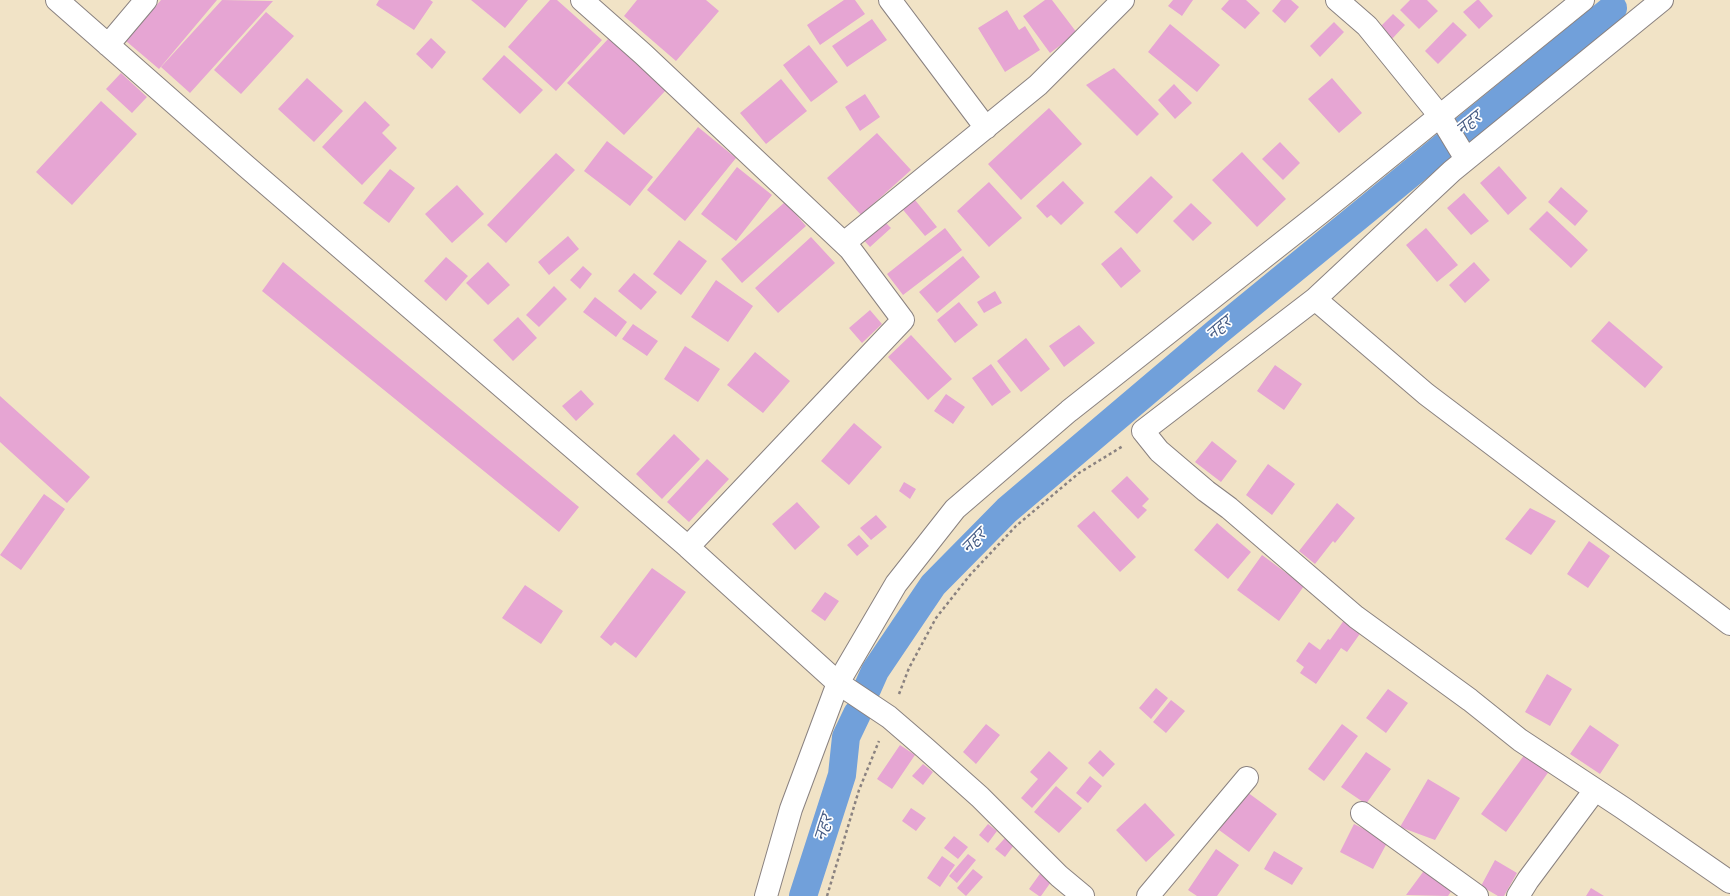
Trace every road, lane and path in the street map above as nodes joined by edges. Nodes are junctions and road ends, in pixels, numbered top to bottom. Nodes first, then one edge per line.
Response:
1 (57, 0) edge
2 (146, 0) edge
3 (582, 0) edge
4 (890, 0) edge
5 (1123, 0) edge
6 (1337, 0) edge
7 (1583, 0) edge
8 (1662, 0) edge
9 (108, 46) junction
10 (1440, 116) junction
11 (986, 128) junction
12 (1466, 158) junction
13 (844, 243) junction
14 (1315, 299) junction
15 (1143, 431) junction
16 (688, 547) junction
17 (1730, 624) edge
18 (838, 683) junction
19 (890, 717) junction
20 (1247, 778) dead end
21 (1595, 790) junction
22 (1362, 813) dead end
23 (1730, 882) edge
24 (766, 896) edge
25 (827, 896) edge
26 (1083, 896) edge
27 (1148, 896) edge
28 (1477, 896) edge
29 (1518, 896) edge

1 - 9 street
2 - 9 street
3 - 13 street
4 - 11 street
5 - 11 street
6 - 10 street
7 - 10 street
8 - 12 street
9 - 16 street
10 - 12 street
10 - 18 street
11 - 13 street
12 - 14 street
13 - 16 street
14 - 15 street
14 - 17 street
15 - 19 path
15 - 21 street
16 - 18 street
18 - 19 street
18 - 24 street
19 - 25 path
19 - 26 street
20 - 27 street
21 - 23 street
21 - 29 street
22 - 28 street

